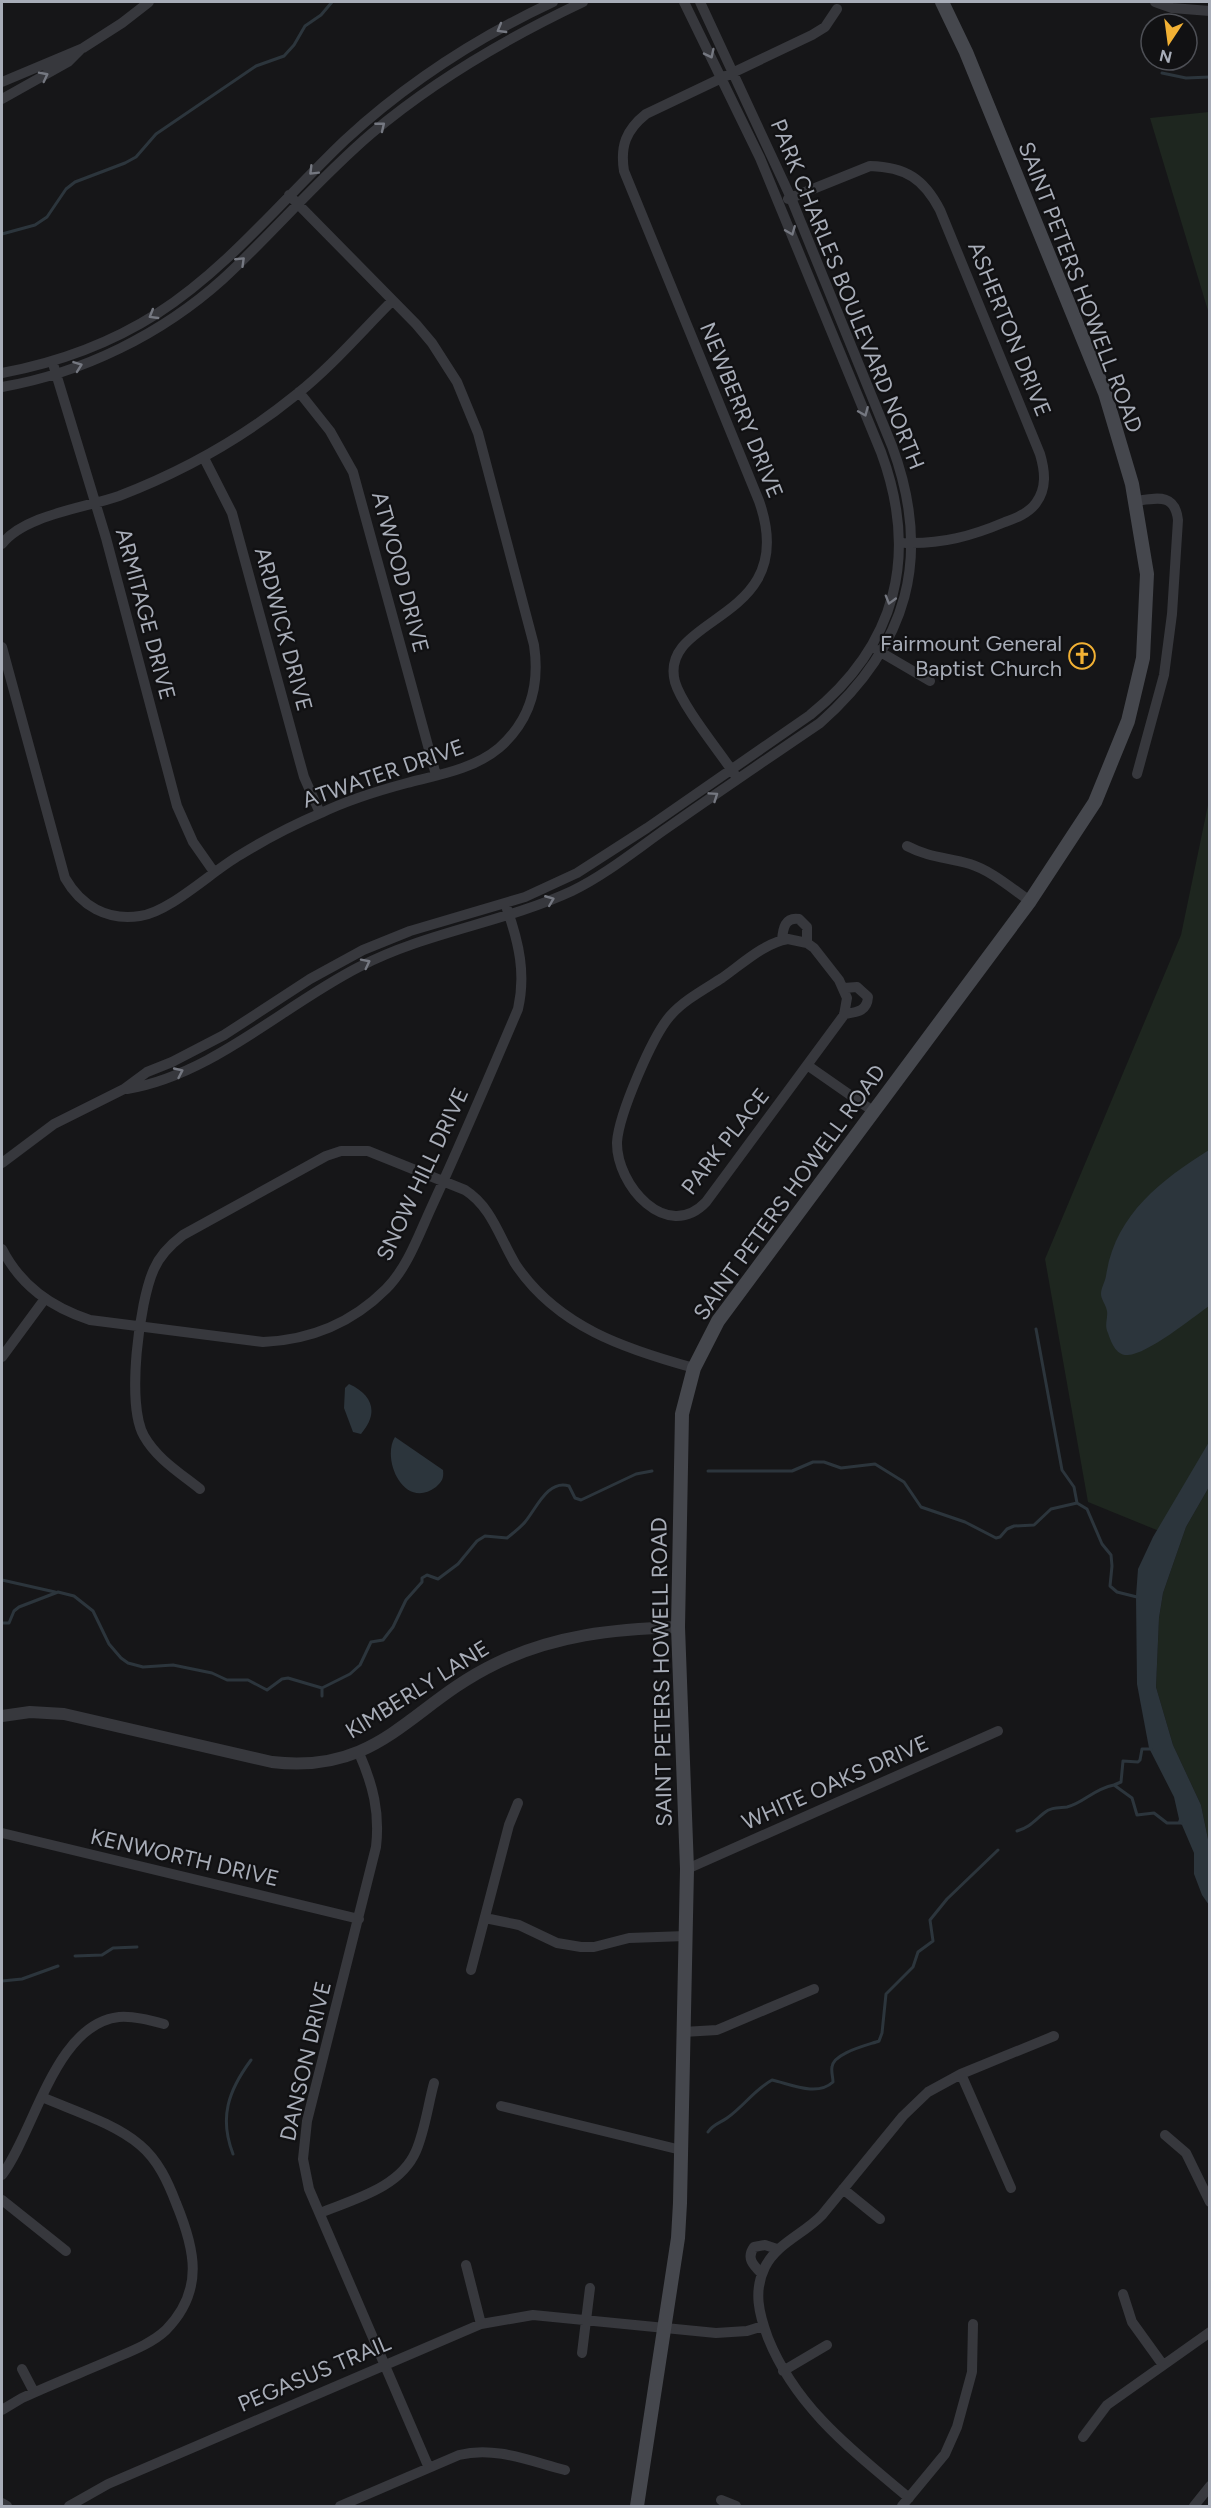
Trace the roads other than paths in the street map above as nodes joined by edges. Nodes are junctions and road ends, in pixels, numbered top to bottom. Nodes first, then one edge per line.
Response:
1 (149, 2) edge
2 (553, 2) edge
3 (583, 2) edge
4 (684, 2) edge
5 (699, 2) edge
6 (942, 2) edge
7 (1155, 2) edge
8 (837, 9) dead end
9 (1209, 10) edge
10 (521, 17) junction
11 (527, 29) junction
12 (82, 48) junction
13 (734, 73) junction
14 (721, 78) junction
15 (2, 81) edge
16 (2, 99) edge
17 (289, 195) junction
18 (791, 198) junction
19 (779, 203) junction
20 (298, 205) junction
21 (182, 295) junction
22 (393, 301) junction
23 (190, 305) junction
24 (52, 361) junction
25 (2, 373) edge
26 (56, 374) junction
27 (2, 387) edge
28 (299, 392) junction
29 (204, 458) junction
30 (1136, 501) junction
31 (95, 504) junction
32 (900, 543) junction
33 (912, 543) junction
34 (2, 544) edge
35 (2, 648) edge
36 (876, 650) junction
37 (930, 681) dead end
38 (732, 769) junction
39 (1137, 774) dead end
40 (436, 775) junction
41 (738, 780) junction
42 (321, 813) junction
43 (907, 846) dead end
44 (214, 872) junction
45 (1030, 901) junction
46 (505, 903) junction
47 (509, 915) junction
48 (782, 940) junction
49 (807, 943) junction
50 (335, 964) junction
51 (342, 976) junction
52 (844, 988) junction
53 (844, 1014) junction
54 (807, 1065) junction
55 (124, 1089) junction
56 (873, 1111) junction
57 (2, 1163) edge
58 (444, 1181) junction
59 (2, 1249) edge
60 (44, 1300) junction
61 (141, 1328) junction
62 (2, 1357) edge
63 (694, 1368) junction
64 (200, 1489) dead end
65 (678, 1627) junction
66 (2, 1716) edge
67 (998, 1731) dead end
68 (359, 1753) junction
69 (518, 1803) dead end
70 (2, 1833) edge
71 (687, 1869) junction
72 (485, 1917) junction
73 (359, 1919) junction
74 (686, 1936) junction
75 (471, 1970) dead end
76 (814, 1989) dead end
77 (164, 2024) dead end
78 (683, 2032) junction
79 (1054, 2036) dead end
80 (961, 2074) junction
81 (434, 2083) dead end
82 (42, 2097) junction
83 (501, 2106) dead end
84 (1165, 2135) dead end
85 (681, 2150) junction
86 (2, 2175) edge
87 (1011, 2188) dead end
88 (843, 2189) junction
89 (2, 2200) edge
90 (1209, 2202) edge
91 (320, 2213) junction
92 (880, 2219) dead end
93 (777, 2249) junction
94 (66, 2251) dead end
95 (466, 2265) dead end
96 (762, 2274) junction
97 (590, 2288) dead end
98 (1123, 2294) dead end
99 (586, 2320) junction
100 (482, 2324) junction
101 (973, 2324) dead end
102 (763, 2326) junction
103 (664, 2328) junction
104 (1209, 2332) edge
105 (826, 2345) dead end
106 (582, 2353) dead end
107 (384, 2364) junction
108 (1163, 2365) junction
109 (22, 2369) dead end
110 (783, 2371) junction
111 (34, 2392) junction
112 (2, 2410) edge
113 (1083, 2437) dead end
114 (429, 2468) junction
115 (565, 2470) dead end
116 (1209, 2486) edge
117 (721, 2500) dead end
118 (906, 2502) edge
119 (2, 2503) edge
120 (7, 2506) edge
121 (69, 2506) edge
122 (340, 2506) edge
123 (637, 2506) edge
124 (736, 2506) edge
125 (1194, 2506) edge

1 - 12 street
2 - 10 street
3 - 11 street
4 -> 14 street, PARK CHARLES BOULEVARD NORTH
5 - 13 street, PARK CHARLES BOULEVARD NORTH
6 - 30 main road, SAINT PETERS HOWELL ROAD
7 - 9 street
8 - 13 street, NEWBERRY DRIVE
10 - 11 street
10 -> 17 street
20 -> 11 street
12 - 15 street
16 -> 12 street
13 - 14 street, NEWBERRY DRIVE
13 - 18 street, PARK CHARLES BOULEVARD NORTH
14 - 19 street, PARK CHARLES BOULEVARD NORTH
14 - 38 street, NEWBERRY DRIVE
17 - 20 street, ATWATER DRIVE
17 - 21 street
18 - 19 street, ASHERTON DRIVE
18 - 33 street, PARK CHARLES BOULEVARD NORTH
18 - 33 street, ASHERTON DRIVE
19 -> 32 street, PARK CHARLES BOULEVARD NORTH
20 - 22 street, ATWATER DRIVE
23 -> 20 street
21 - 23 street
21 -> 24 street
22 - 28 street
22 - 40 street, ATWATER DRIVE
26 -> 23 street
24 - 25 street
24 - 26 street, ARMITAGE DRIVE
26 - 27 street
26 - 31 street, ARMITAGE DRIVE
28 - 29 street
28 - 40 street, ATWOOD DRIVE
29 - 31 street
29 - 42 street, ARDWICK DRIVE
30 - 39 street
30 - 45 main road, SAINT PETERS HOWELL ROAD
31 - 34 street
31 - 44 street, ARMITAGE DRIVE
32 - 33 street, ASHERTON DRIVE
32 -> 36 street, PARK CHARLES BOULEVARD NORTH
33 - 36 street, PARK CHARLES BOULEVARD NORTH
35 - 44 street, ATWATER DRIVE
36 - 37 street
36 - 38 street, PARK CHARLES BOULEVARD NORTH
36 - 41 street, PARK CHARLES BOULEVARD NORTH
38 - 41 street, NEWBERRY DRIVE
38 - 46 street, PARK CHARLES BOULEVARD NORTH
40 - 42 street, ATWATER DRIVE
47 -> 41 street, PARK CHARLES BOULEVARD NORTH
42 - 44 street, ATWATER DRIVE
43 - 45 street
45 - 56 main road, SAINT PETERS HOWELL ROAD
46 - 47 street, SNOW HILL DRIVE
46 - 50 street, PARK CHARLES BOULEVARD NORTH
51 -> 47 street, PARK CHARLES BOULEVARD NORTH
47 - 58 street, SNOW HILL DRIVE
48 - 49 street
48 - 49 street, PARK PLACE
48 - 54 street, PARK PLACE
49 - 52 street, PARK PLACE
50 - 51 street
50 - 55 street, PARK CHARLES BOULEVARD NORTH
55 -> 51 street, PARK CHARLES BOULEVARD NORTH
52 - 53 street
52 - 53 street, PARK PLACE
53 - 54 street, PARK PLACE
54 - 56 street
55 - 57 street, PARK CHARLES BOULEVARD NORTH
56 - 63 main road, SAINT PETERS HOWELL ROAD
58 - 61 street, SNOW HILL DRIVE
58 - 61 street
58 - 63 street
59 - 60 street, SNOW HILL DRIVE
60 - 61 street, SNOW HILL DRIVE
60 - 62 street
61 - 64 street
63 - 65 main road, SAINT PETERS HOWELL ROAD
65 - 68 street, KIMBERLY LANE
65 - 71 main road, SAINT PETERS HOWELL ROAD
66 - 68 street, KIMBERLY LANE
67 - 71 street, WHITE OAKS DRIVE
68 - 73 street, DANSON DRIVE
69 - 72 street
70 - 73 street, KENWORTH DRIVE
71 - 74 main road, SAINT PETERS HOWELL ROAD
72 - 74 street
72 - 75 street
73 - 91 street, DANSON DRIVE
74 - 78 main road, SAINT PETERS HOWELL ROAD
76 - 78 street
77 - 82 street
78 - 85 main road, SAINT PETERS HOWELL ROAD
79 - 80 street
80 - 87 street
80 - 88 street
81 - 91 street
82 - 86 street
82 - 111 street
83 - 85 street
84 - 90 street
85 - 103 main road, SAINT PETERS HOWELL ROAD
88 - 92 street
88 - 93 street
89 - 94 street
91 - 107 street, DANSON DRIVE
93 - 96 street
93 - 96 street
95 - 100 street
96 - 102 street
97 - 99 street
98 - 108 street
99 - 100 street, PEGASUS TRAIL
99 - 103 street, PEGASUS TRAIL
99 - 106 street
100 - 107 street, PEGASUS TRAIL
101 - 118 street
102 - 103 street, PEGASUS TRAIL
102 - 110 street
103 - 123 main road, SAINT PETERS HOWELL ROAD
104 - 108 street
105 - 110 street
107 - 114 street, DANSON DRIVE
107 - 121 street, PEGASUS TRAIL
108 - 113 street
109 - 111 street
110 - 118 street
111 - 112 street
114 - 115 street
114 - 122 street
116 - 125 street
117 - 124 street
119 - 120 street

